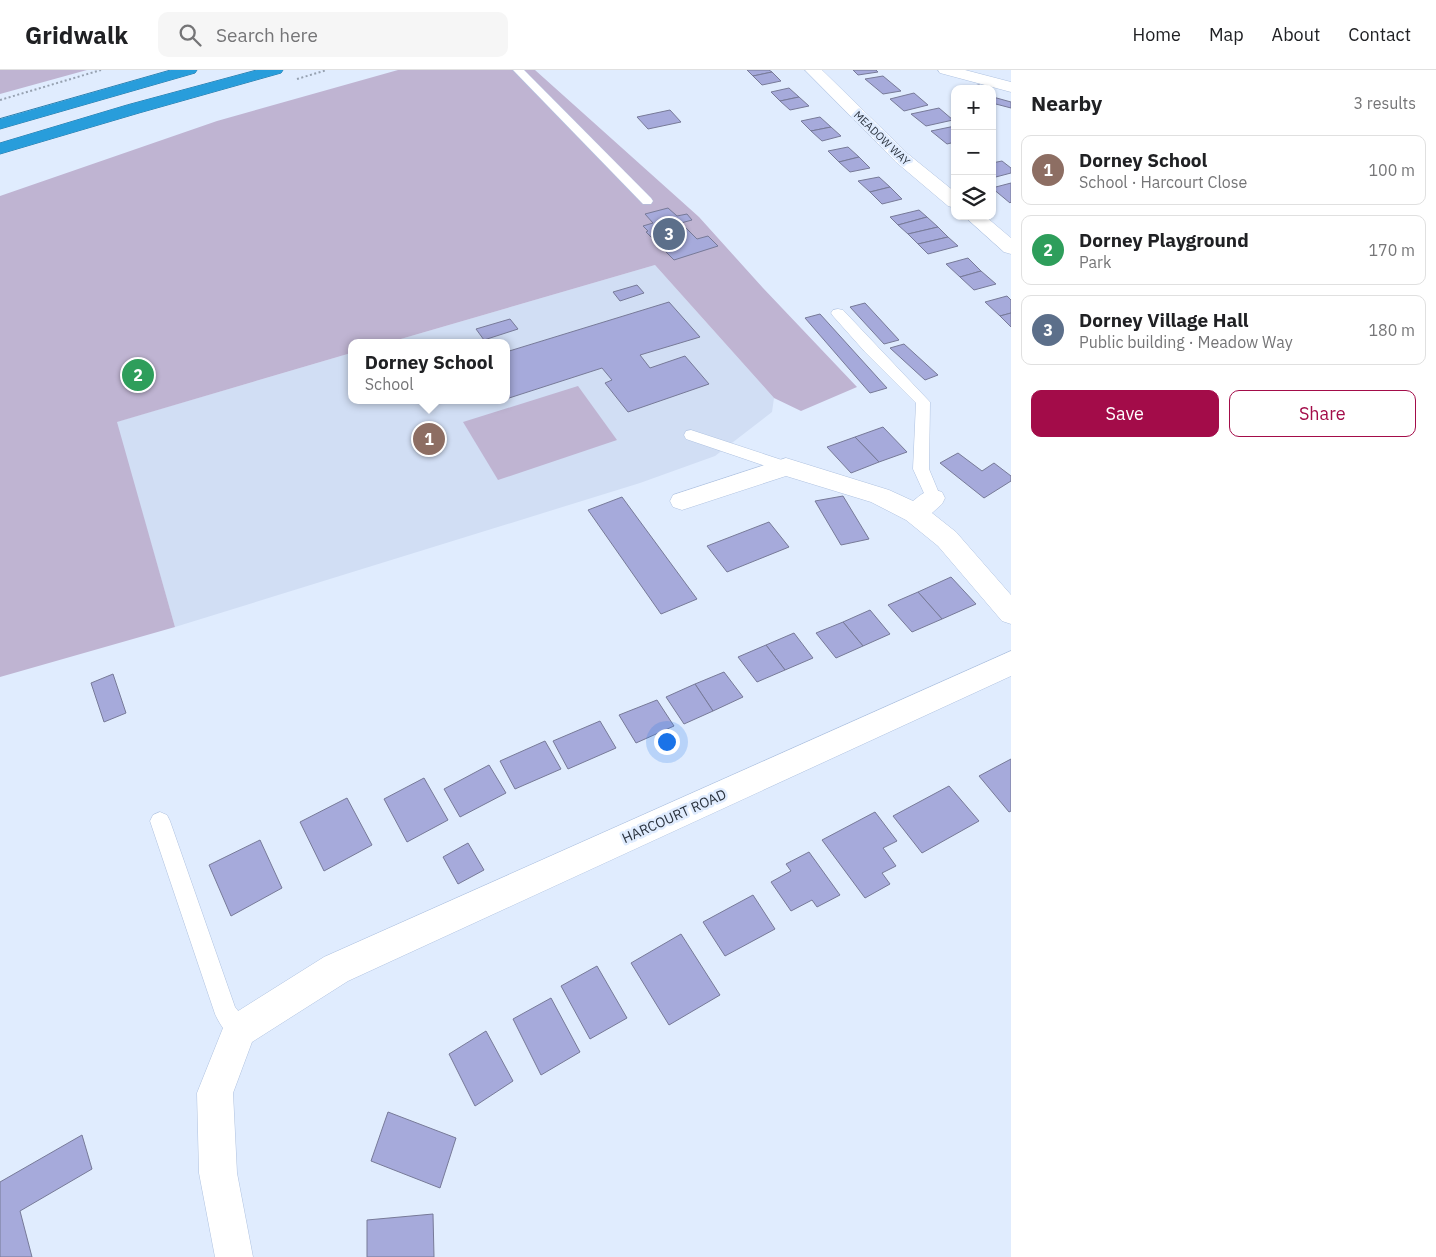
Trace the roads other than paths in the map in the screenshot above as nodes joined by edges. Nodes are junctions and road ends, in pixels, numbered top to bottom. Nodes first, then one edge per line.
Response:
1 (189, 70) edge
2 (275, 70) edge
3 (518, 70) edge
4 (813, 70) edge
5 (946, 70) edge
6 (1011, 87) edge
7 (0, 124) edge
8 (0, 149) edge
9 (951, 199) edge
10 (647, 201) dead end
11 (978, 220) edge
12 (1011, 248) edge
13 (838, 313) dead end
14 (691, 435) dead end
15 (786, 467) junction
16 (682, 501) dead end
17 (924, 506) junction
18 (1011, 613) edge
19 (1011, 663) edge
20 (160, 821) dead end
21 (239, 1030) junction
22 (234, 1257) edge

1 - 7 highway
2 - 8 highway
3 - 10 lane
4 - 9 street, MEADOW WAY
5 - 6 street
11 - 12 street
13 - 17 lane
14 - 15 lane
15 - 16 street
15 - 17 street
17 - 18 street
19 - 21 street, HARCOURT ROAD
20 - 21 lane
21 - 22 street

